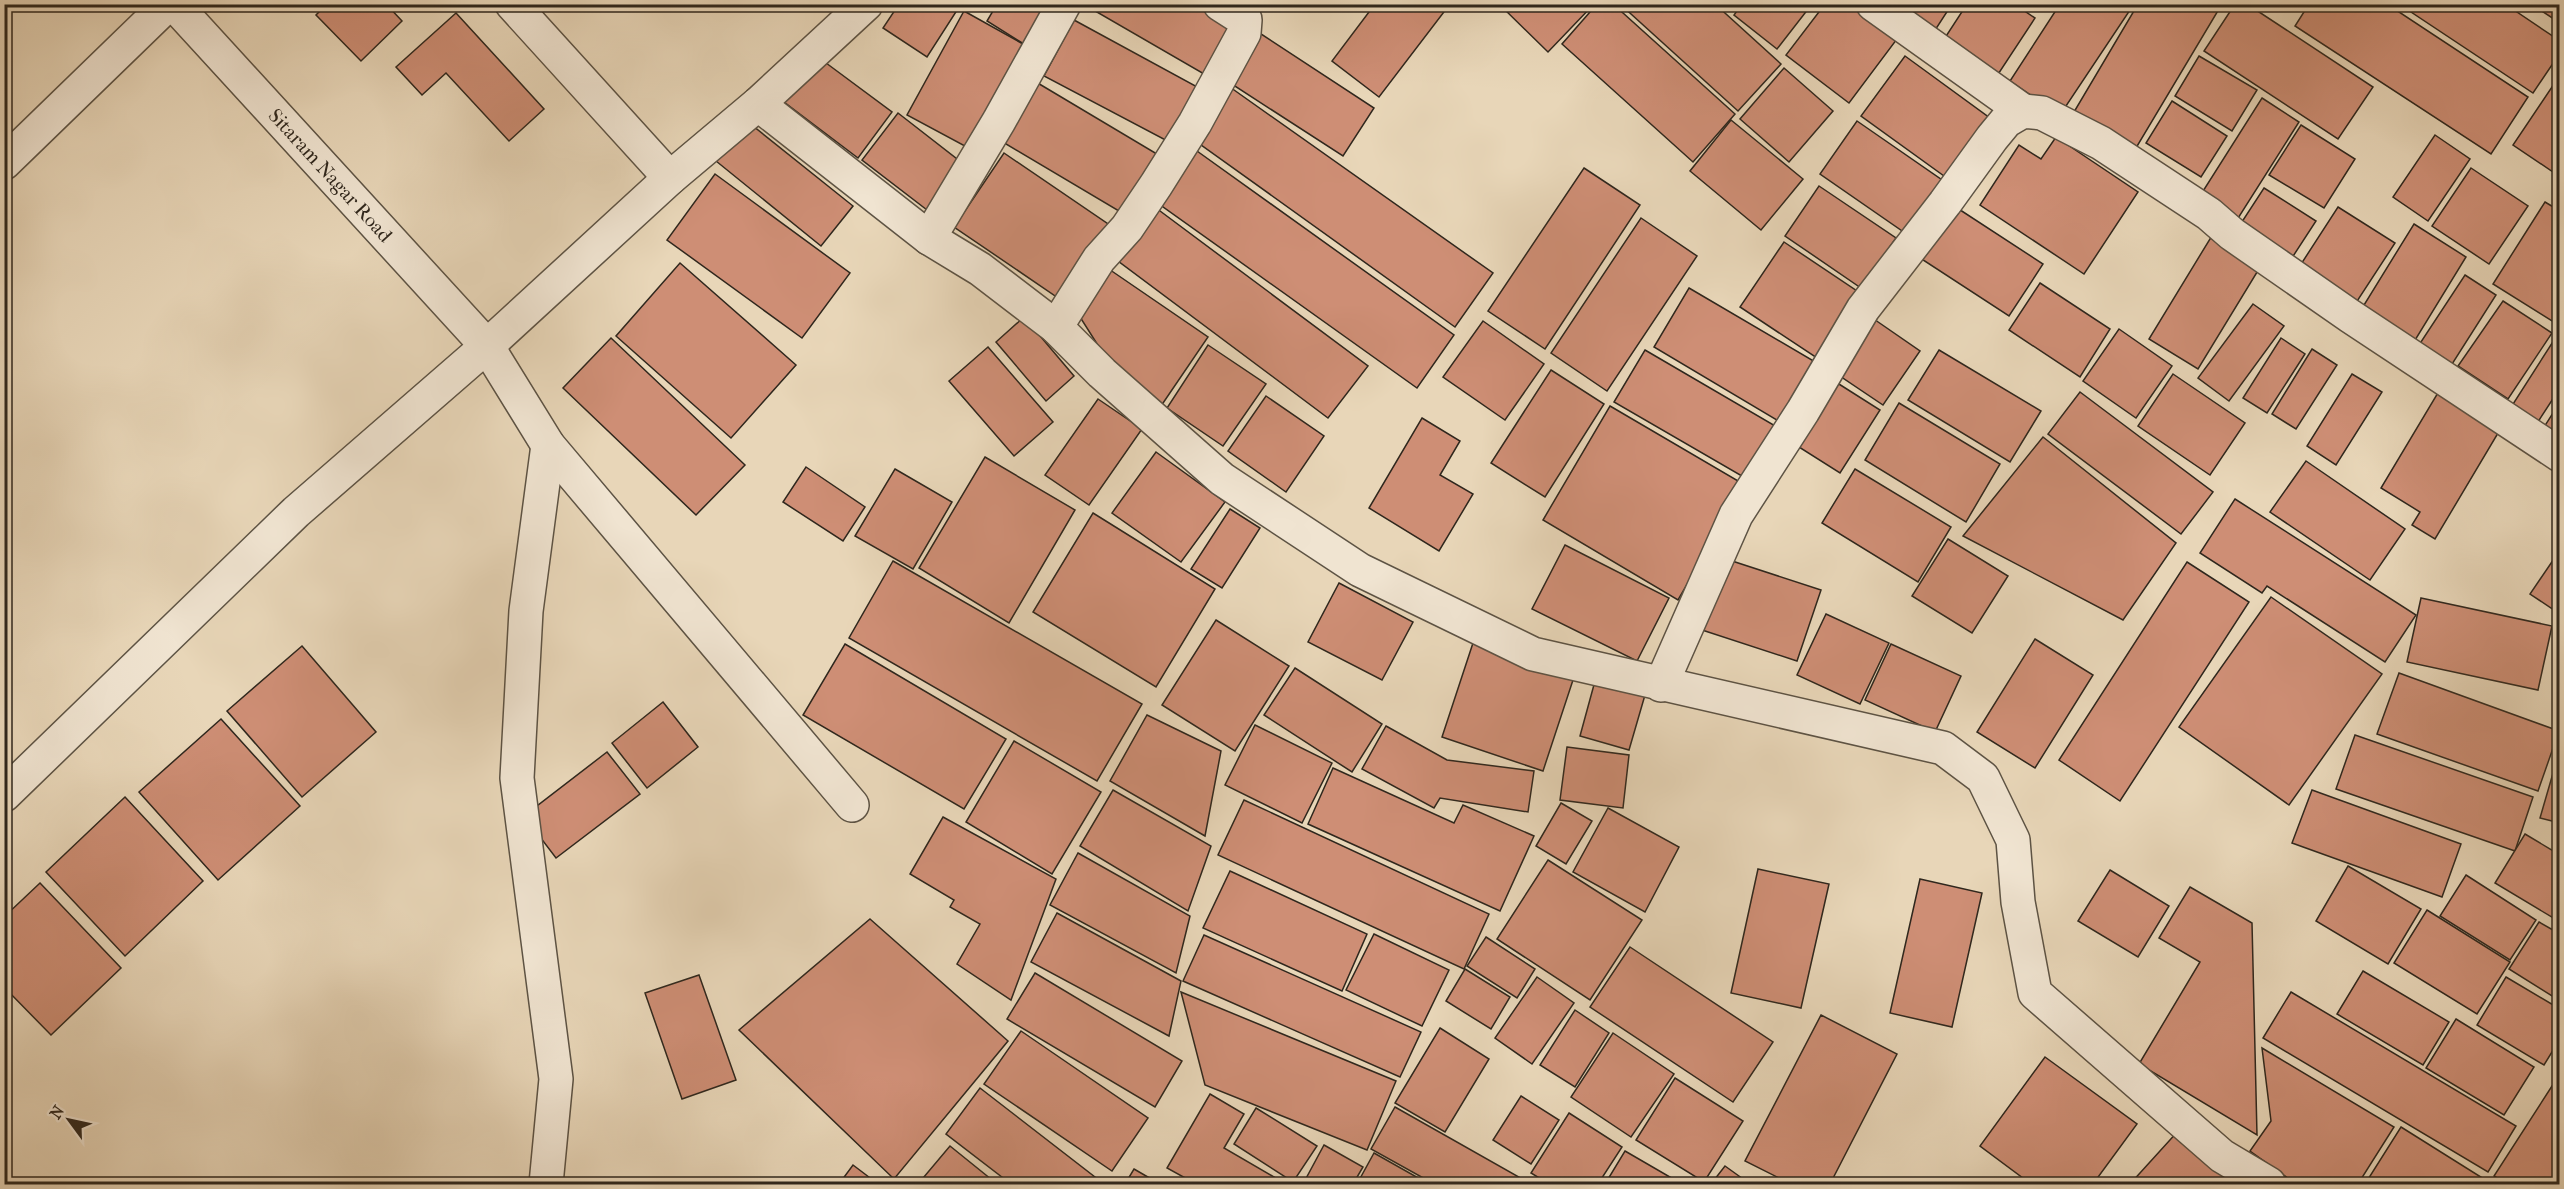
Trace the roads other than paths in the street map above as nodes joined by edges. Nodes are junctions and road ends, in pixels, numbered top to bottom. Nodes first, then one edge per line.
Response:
1 (168, 4) edge
2 (174, 4) edge
3 (512, 4) edge
4 (866, 4) edge
5 (1064, 4) edge
6 (1220, 4) edge
7 (1873, 4) edge
8 (758, 104) junction
9 (2023, 111) junction
10 (4, 163) edge
11 (670, 178) junction
12 (930, 238) junction
13 (1056, 327) junction
14 (487, 346) junction
15 (548, 445) junction
16 (2559, 455) edge
17 (1661, 685) junction
18 (4, 795) edge
19 (852, 805) dead end
20 (546, 1185) edge
21 (2268, 1185) edge

1 - 10 street
2 - 14 street, Sitaram Nagar Road
3 - 11 street
4 - 8 street
5 - 12 street
6 - 13 street
7 - 9 street
8 - 11 street
8 - 12 street
9 - 16 street
9 - 17 street
11 - 14 street
12 - 13 street
13 - 17 street
14 - 15 street, Sitaram Nagar Road
14 - 18 street
15 - 19 street, Sitaram Nagar Road
15 - 20 street
17 - 21 street

